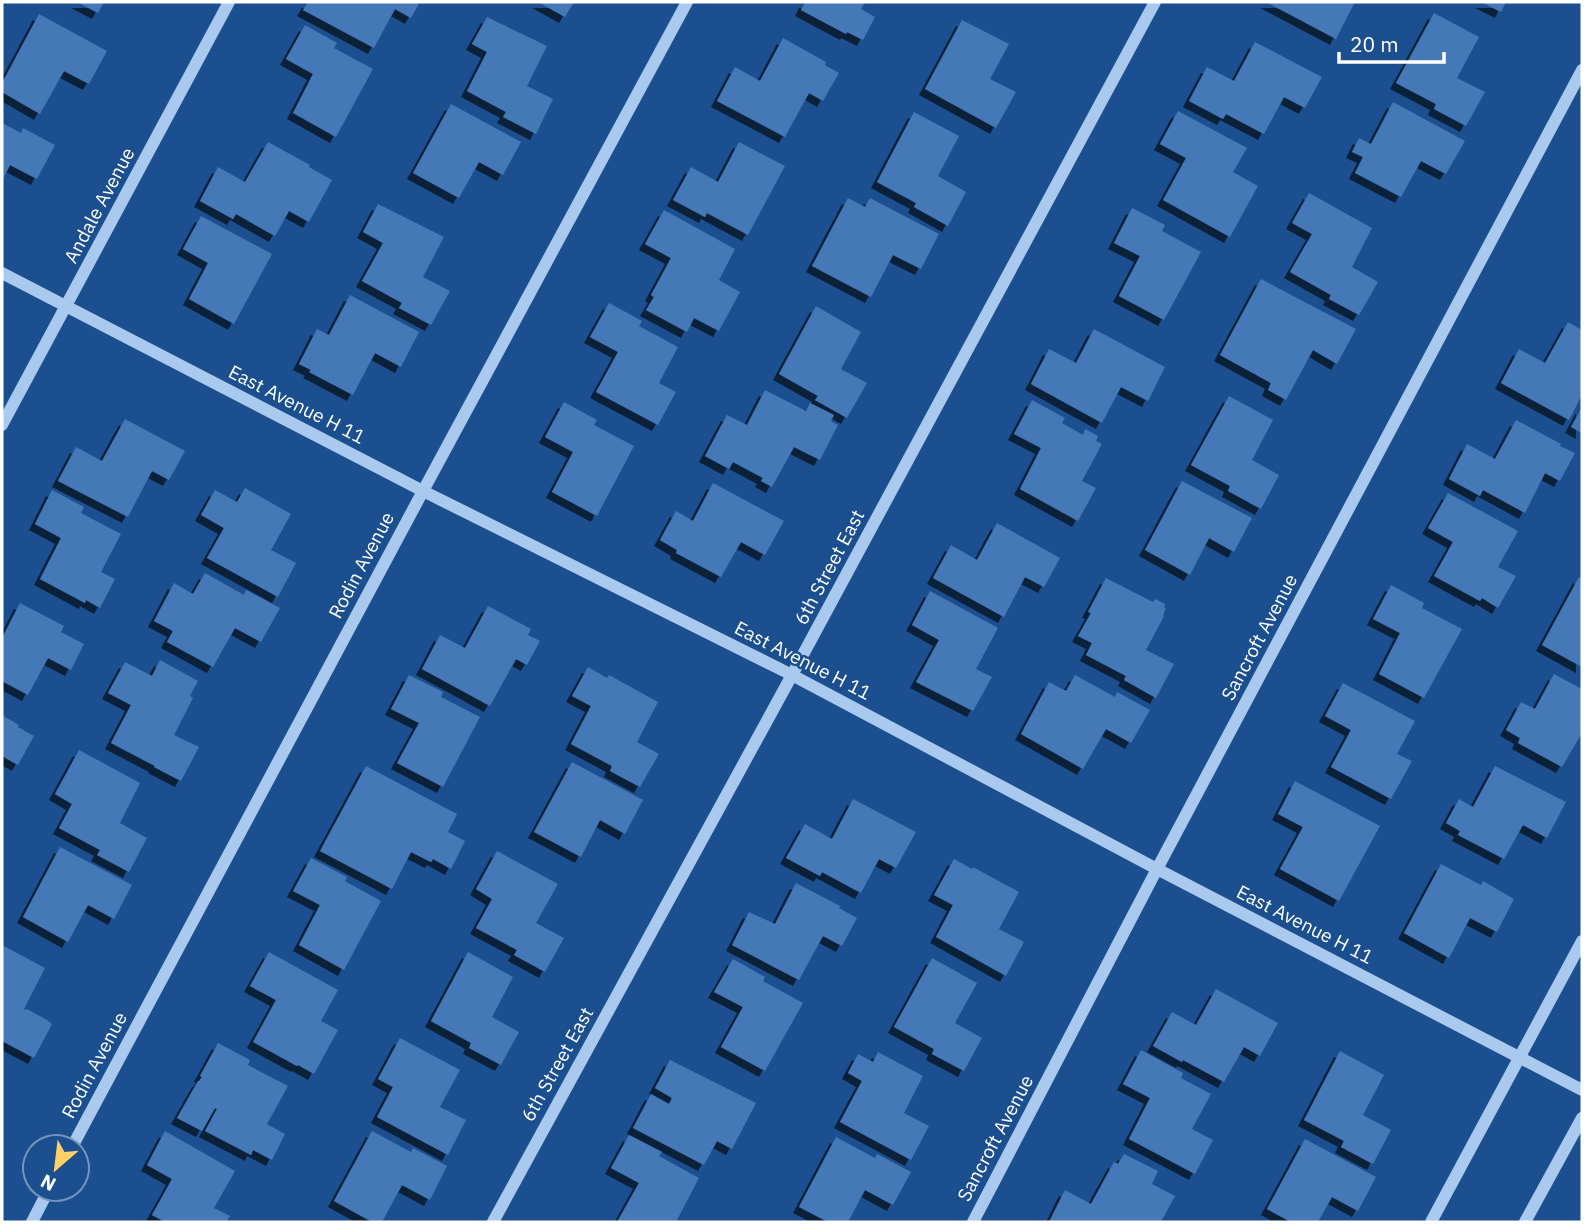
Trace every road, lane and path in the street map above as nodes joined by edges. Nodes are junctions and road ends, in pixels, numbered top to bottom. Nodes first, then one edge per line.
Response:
1 (229, 2) edge
2 (687, 2) edge
3 (1155, 2) edge
4 (1582, 71) edge
5 (2, 273) edge
6 (66, 306) junction
7 (2, 425) edge
8 (423, 491) junction
9 (792, 675) junction
10 (1157, 869) junction
11 (1582, 941) edge
12 (1520, 1057) junction
13 (1582, 1090) edge
14 (1582, 1118) edge
15 (79, 1133) edge
16 (42, 1203) edge
17 (32, 1222) edge
18 (493, 1222) edge
19 (972, 1222) edge
20 (1431, 1222) edge
21 (1525, 1222) edge

1 - 6 street, Andale Avenue
2 - 8 street, Rodin Avenue
3 - 9 street, 6th Street East
4 - 10 street, Sancroft Avenue
5 - 6 street, East Avenue H 11
6 - 7 street, Andale Avenue
6 - 8 street, East Avenue H 11
8 - 9 street, East Avenue H 11
8 - 15 street, Rodin Avenue
9 - 10 street, East Avenue H 11
9 - 18 street, 6th Street East
10 - 12 street, East Avenue H 11
10 - 19 street, Sancroft Avenue
11 - 12 street
12 - 13 street, East Avenue H 11
12 - 20 street
14 - 21 street
16 - 17 street

